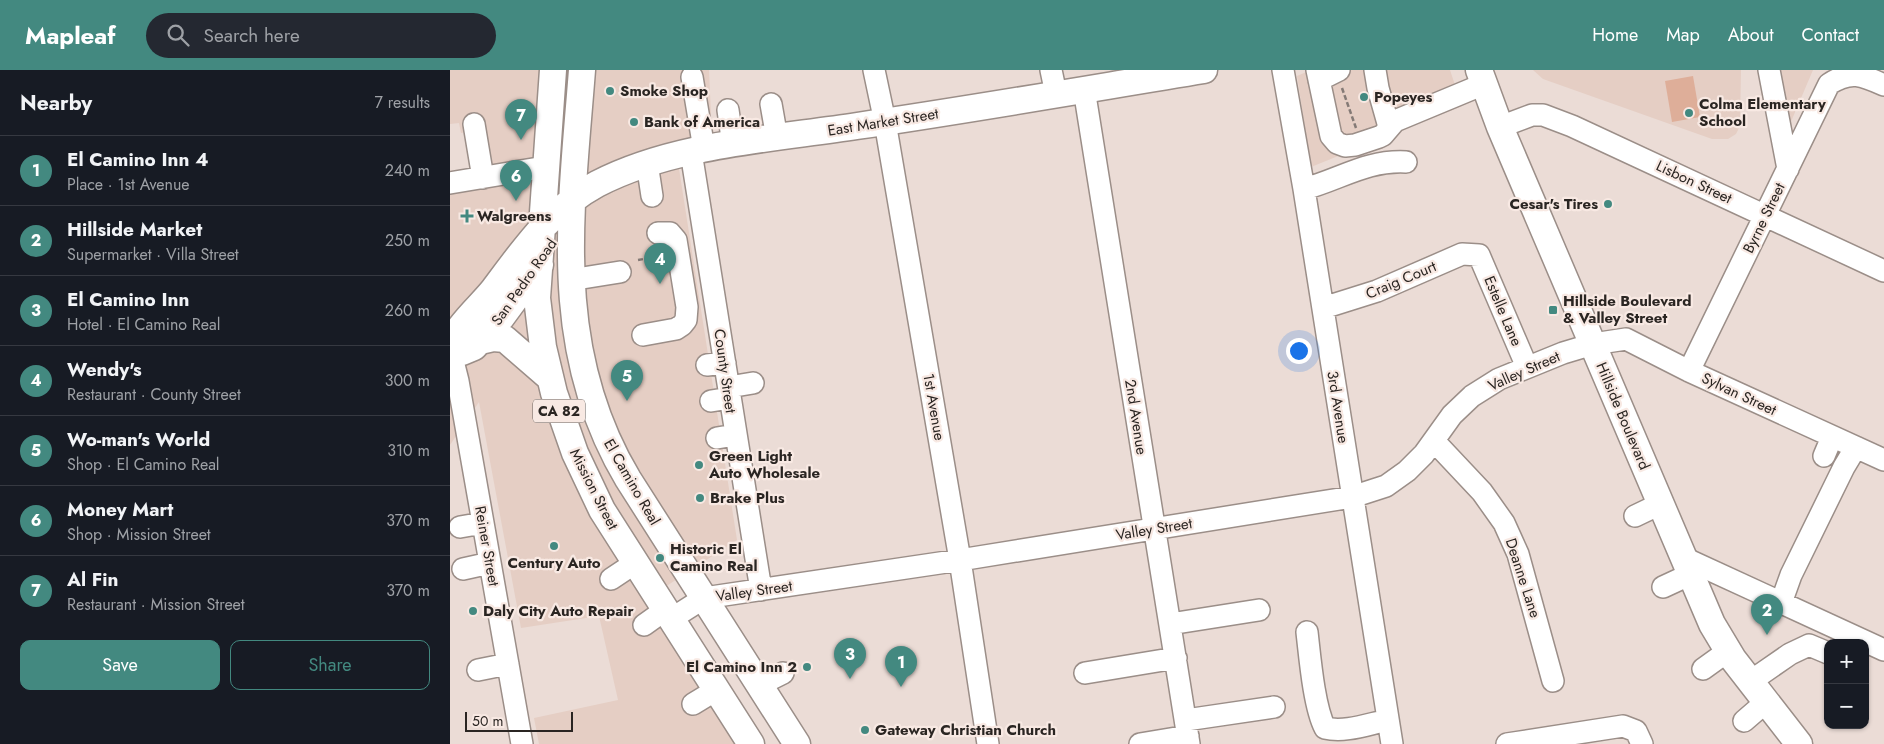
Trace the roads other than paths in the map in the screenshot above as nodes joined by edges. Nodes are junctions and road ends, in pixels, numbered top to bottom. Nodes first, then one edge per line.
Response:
1 (553, 70) edge
2 (582, 70) edge
3 (874, 70) edge
4 (1204, 70) edge
5 (1283, 70) edge
6 (1339, 70) edge
7 (1375, 70) edge
8 (1769, 70) edge
9 (1139, 75) edge
10 (1318, 75) edge
11 (692, 77) dead end
12 (1482, 77) edge
13 (1054, 82) edge
14 (1884, 85) edge
15 (1084, 89) junction
16 (771, 104) dead end
17 (728, 110) dead end
18 (885, 122) junction
19 (474, 124) dead end
20 (1389, 127) junction
21 (1500, 127) junction
22 (777, 138) junction
23 (733, 144) junction
24 (697, 150) junction
25 (1406, 162) dead end
26 (647, 163) junction
27 (546, 167) junction
28 (1788, 169) junction
29 (483, 178) junction
30 (450, 183) edge
31 (1304, 189) junction
32 (652, 196) dead end
33 (572, 202) junction
34 (1765, 215) junction
35 (542, 228) junction
36 (658, 233) dead end
37 (1479, 254) joint
38 (708, 262) junction
39 (539, 267) junction
40 (681, 267) junction
41 (1884, 271) edge
42 (570, 272) junction
43 (620, 272) dead end
44 (1323, 308) junction
45 (468, 323) junction
46 (643, 334) dead end
47 (1593, 344) junction
48 (450, 350) edge
49 (1528, 367) junction
50 (1689, 371) junction
51 (550, 378) junction
52 (753, 383) dead end
53 (723, 396) junction
54 (1832, 437) junction
55 (1434, 441) junction
56 (1856, 447) junction
57 (1824, 456) dead end
58 (1884, 460) edge
59 (1352, 497) junction
60 (1660, 504) junction
61 (1635, 516) dead end
62 (483, 523) junction
63 (460, 527) dead end
64 (1154, 529) junction
65 (960, 560) junction
66 (490, 563) junction
67 (1687, 566) junction
68 (463, 569) dead end
69 (639, 569) junction
70 (611, 579) dead end
71 (1663, 587) dead end
72 (761, 590) junction
73 (704, 598) junction
74 (1781, 602) junction
75 (1259, 610) dead end
76 (668, 615) junction
77 (1170, 624) junction
78 (644, 625) dead end
79 (1306, 632) dead end
80 (1857, 639) edge
81 (1869, 644) edge
82 (1884, 650) edge
83 (1728, 651) junction
84 (1824, 652) edge
85 (1176, 658) junction
86 (508, 664) junction
87 (1704, 669) dead end
88 (478, 670) dead end
89 (783, 673) dead end
90 (1084, 673) dead end
91 (1553, 681) dead end
92 (1750, 682) junction
93 (759, 685) junction
94 (716, 690) junction
95 (1766, 702) junction
96 (693, 704) dead end
97 (1274, 707) dead end
98 (1388, 720) junction
99 (1744, 720) dead end
100 (1188, 733) edge
101 (522, 744) edge
102 (751, 744) edge
103 (797, 744) edge
104 (988, 744) edge
105 (1140, 744) edge
106 (1392, 744) edge
107 (1507, 744) edge
108 (1642, 744) edge
109 (1799, 744) edge

1 - 27 main road, Mission Street / CA 82
2 - 33 main road, CA 82
3 - 18 street, 1st Avenue
4 - 9 main road, East Market Street
5 - 31 street, 3rd Avenue
6 - 10 street
7 - 20 street
8 - 28 street
9 - 15 main road, East Market Street
10 - 20 street
11 - 24 street, County Street
12 - 20 street
12 - 21 main road, Hillside Boulevard
13 - 15 main road, East Market Street
13 - 18 main road, East Market Street
14 - 28 street, Byrne Street
15 - 64 street, 2nd Avenue
16 - 22 street
17 - 23 street
18 - 22 main road, East Market Street
18 - 65 street, 1st Avenue
19 - 29 street
21 - 34 street, Lisbon Street
21 - 47 main road, Hillside Boulevard
22 - 23 main road, East Market Street
23 - 24 main road, East Market Street
24 - 26 main road, East Market Street
24 - 38 street, County Street
25 - 31 street
26 - 32 street
26 - 33 main road, East Market Street
27 - 29 street
27 - 35 main road, Mission Street / CA 82
28 - 34 street, Byrne Street
29 - 30 street
31 - 44 street, 3rd Avenue
33 - 35 main road, San Pedro Road
33 - 39 main road, San Pedro Road
33 - 42 main road, CA 82
34 - 41 street, Lisbon Street
34 - 50 street, Byrne Street
35 - 39 main road, Mission Street / CA 82
35 - 45 main road, San Pedro Road
36 - 40 street
37 - 44 street, Craig Court
37 - 49 street, Estelle Lane
38 - 40 street
38 - 53 street, County Street
39 - 45 main road, San Pedro Road
39 - 51 main road, Mission Street / CA 82
40 - 46 street
42 - 43 street
42 - 73 main road, El Camino Real / CA 82
44 - 59 street, 3rd Avenue
45 - 48 main road, San Pedro Road
45 - 51 main road
47 - 49 street, Valley Street
47 - 50 street, Sylvan Street
47 - 60 main road, Hillside Boulevard
48 - 62 street, Reiner Street
49 - 55 street, Valley Street
50 - 54 street, Sylvan Street
51 - 69 main road, Mission Street / CA 82
52 - 53 street
53 - 72 street, County Street
54 - 56 street, Sylvan Street
54 - 57 street
55 - 59 street, Valley Street
55 - 91 street, Deanne Lane
56 - 58 street, Sylvan Street
56 - 74 street
59 - 64 street, Valley Street
59 - 98 street, 3rd Avenue
60 - 61 street
60 - 67 main road, Hillside Boulevard
62 - 63 street
62 - 66 street, Reiner Street
64 - 65 street, Valley Street
64 - 77 street, 2nd Avenue
65 - 72 street, Valley Street
65 - 104 street, 1st Avenue
66 - 68 street
66 - 86 street, Reiner Street
67 - 71 street
67 - 74 street
67 - 83 main road, Hillside Boulevard
69 - 70 street
69 - 76 main road, CA 82
72 - 73 street, Valley Street
73 - 76 street, Valley Street
73 - 93 main road, El Camino Real / CA 82
74 - 80 street
75 - 77 street
76 - 78 street, Valley Street
76 - 94 main road, CA 82
77 - 85 street, 2nd Avenue
79 - 98 street
81 - 82 street
83 - 87 street
83 - 92 main road, Hillside Boulevard
84 - 92 street
85 - 90 street
85 - 100 street, 2nd Avenue
86 - 88 street
86 - 101 street, Reiner Street
89 - 93 street
92 - 95 main road, Hillside Boulevard
93 - 103 main road, El Camino Real / CA 82
94 - 96 street
94 - 102 main road, CA 82
95 - 99 street
95 - 109 main road, Hillside Boulevard
97 - 100 street
98 - 106 street, 3rd Avenue
100 - 105 street
107 - 108 street

